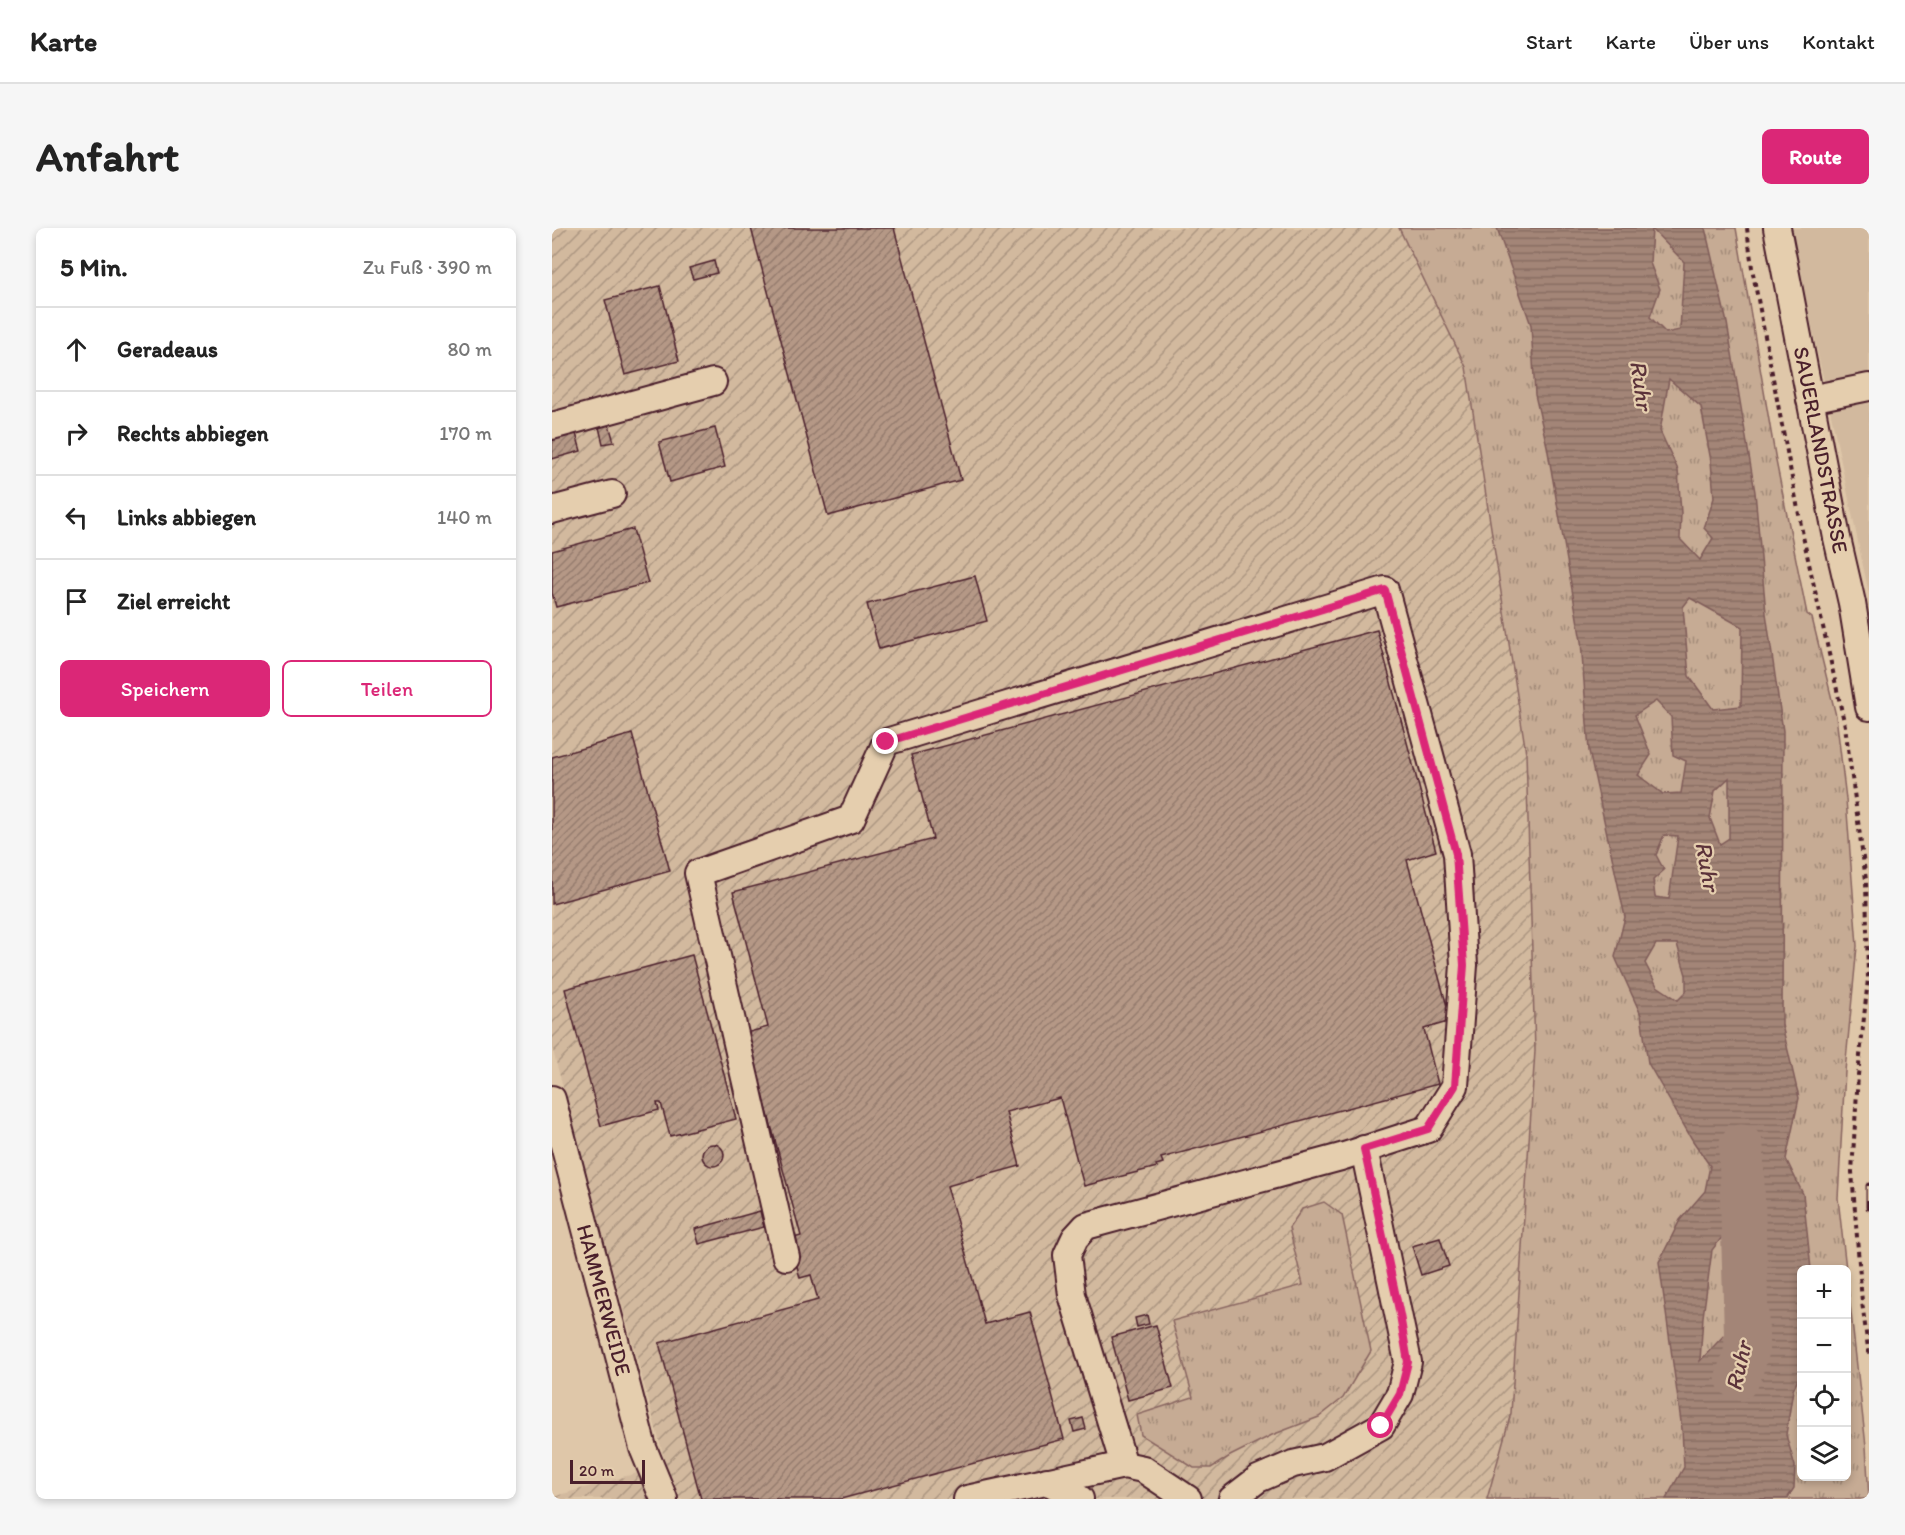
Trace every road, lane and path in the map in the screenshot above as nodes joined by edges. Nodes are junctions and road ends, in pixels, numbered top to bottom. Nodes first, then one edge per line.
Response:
1 (1747, 228) edge
2 (1777, 228) edge
3 (713, 382) dead end
4 (1869, 387) edge
5 (1810, 399) junction
6 (552, 426) edge
7 (612, 494) dead end
8 (552, 510) edge
9 (1869, 707) edge
10 (552, 1099) edge
11 (1364, 1149) junction
12 (786, 1257) dead end
13 (1869, 1356) edge
14 (1124, 1464) junction
15 (1047, 1481) junction
16 (664, 1499) edge
17 (967, 1499) edge
18 (1080, 1499) edge
19 (1188, 1499) edge
20 (1232, 1499) edge

1 - 13 path
2 - 5 street, SAUERLANDSTRASSE
3 - 6 street
4 - 5 street
5 - 9 street, SAUERLANDSTRASSE
7 - 8 street
10 - 16 street, HAMMERWEIDE
11 - 12 street
11 - 14 street
11 - 20 street
14 - 15 street
14 - 19 street
15 - 17 street
15 - 18 street

